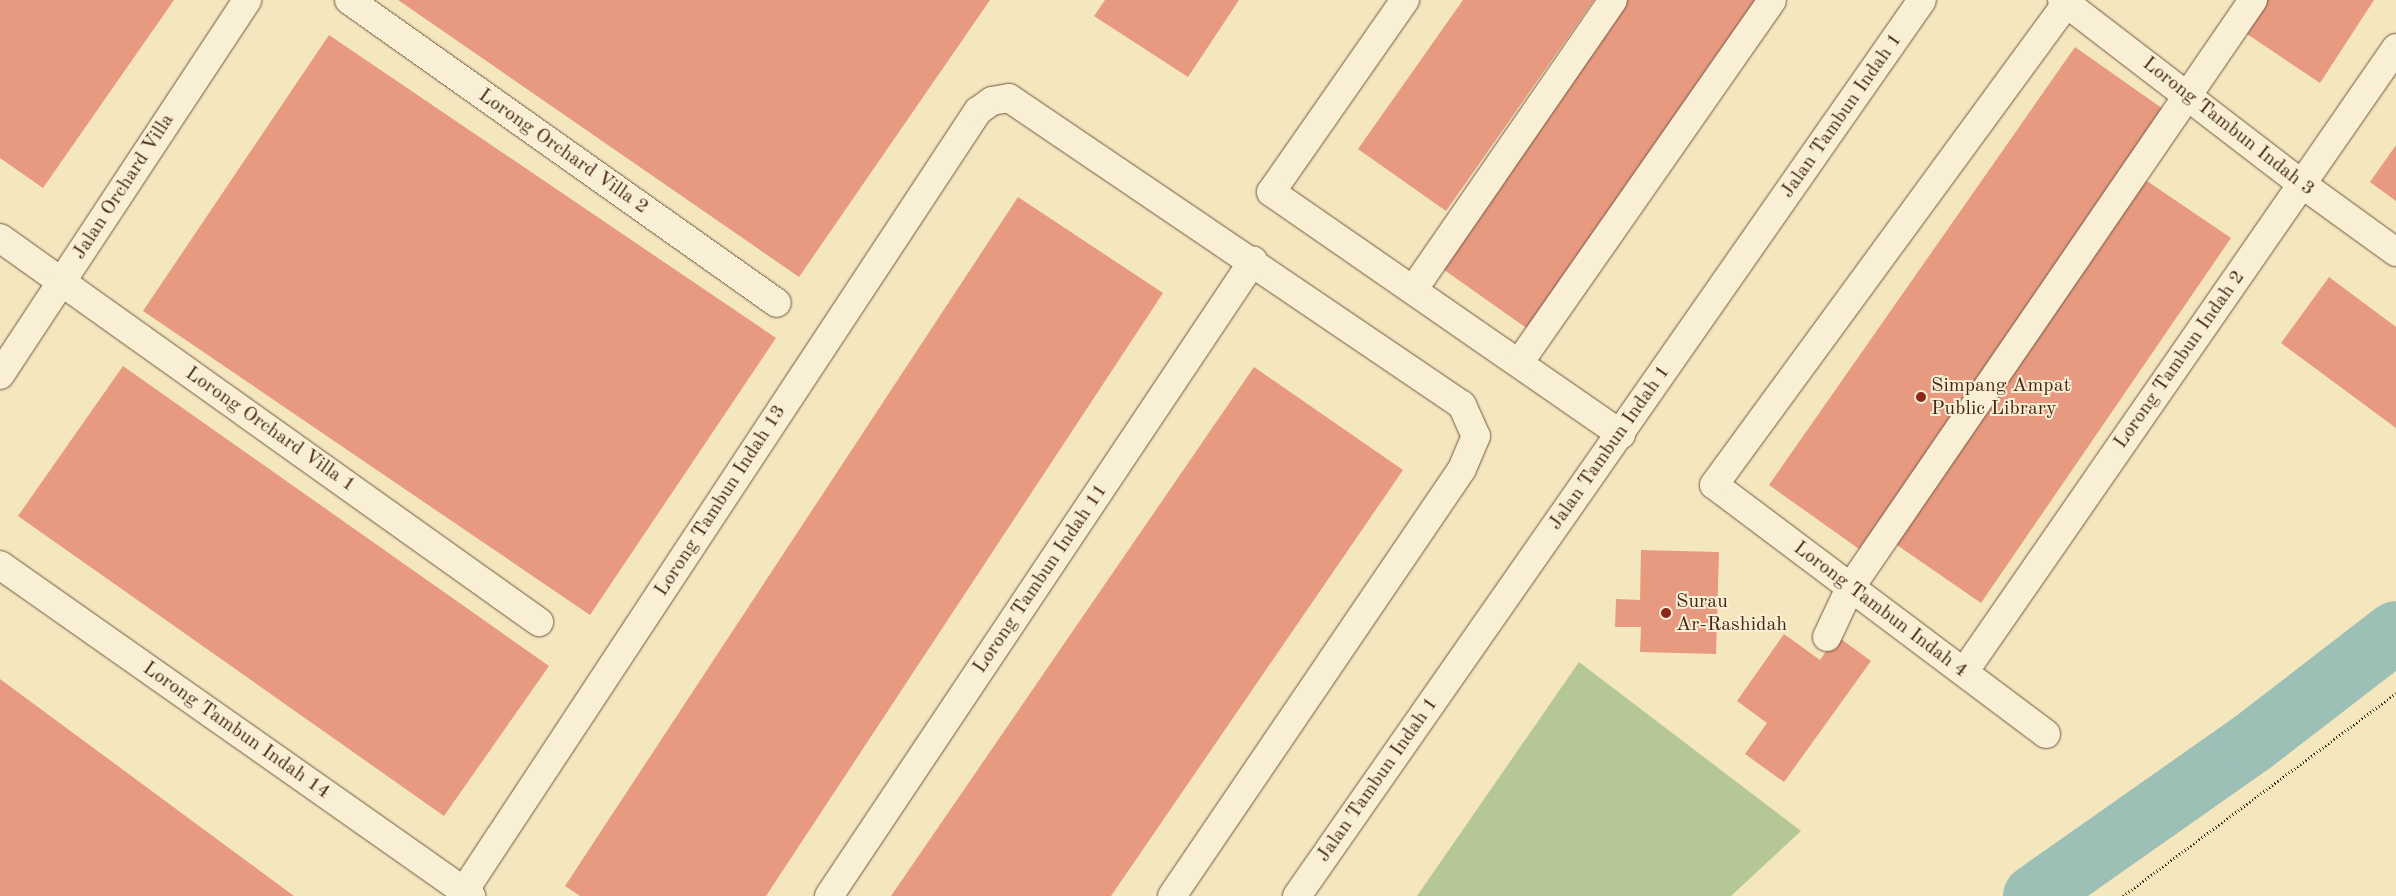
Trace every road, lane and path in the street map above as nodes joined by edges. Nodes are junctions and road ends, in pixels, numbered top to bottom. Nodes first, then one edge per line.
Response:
1 (247, 0) edge
2 (349, 0) edge
3 (1405, 0) edge
4 (1613, 0) edge
5 (1772, 0) edge
6 (1922, 0) edge
7 (2253, 0) edge
8 (2066, 1) edge
9 (2395, 52) edge
10 (2188, 95) junction
11 (2302, 184) junction
12 (0, 238) edge
13 (2396, 252) edge
14 (1253, 261) junction
15 (61, 282) junction
16 (1413, 290) junction
17 (777, 303) dead end
18 (1519, 363) junction
19 (0, 375) edge
20 (1621, 434) junction
21 (0, 565) edge
22 (1850, 588) junction
23 (539, 622) dead end
24 (1827, 638) dead end
25 (1964, 672) junction
26 (2396, 693) edge
27 (2046, 734) dead end
28 (468, 894) edge
29 (829, 896) edge
30 (1172, 896) edge
31 (1298, 896) edge
32 (2123, 896) edge

1 - 15 street, Jalan Orchard Villa
2 - 17 street, Lorong Orchard Villa 2
3 - 16 street
4 - 16 street
5 - 18 street
6 - 20 street, Jalan Tambun Indah 1
7 - 10 street
8 - 10 street, Lorong Tambun Indah 3
8 - 22 street, Lorong Tambun Indah 4
9 - 11 street, Lorong Tambun Indah 2
10 - 11 street, Lorong Tambun Indah 3
10 - 22 street
11 - 13 street, Lorong Tambun Indah 3
11 - 25 street, Lorong Tambun Indah 2
12 - 15 street, Lorong Orchard Villa 1
14 - 28 street, Lorong Tambun Indah 13
14 - 29 street, Lorong Tambun Indah 11
14 - 30 street
15 - 19 street, Jalan Orchard Villa
15 - 23 street, Lorong Orchard Villa 1
16 - 18 street
18 - 20 street
20 - 31 street, Jalan Tambun Indah 1
21 - 28 street, Lorong Tambun Indah 14
22 - 24 street
22 - 25 street, Lorong Tambun Indah 4
25 - 27 street, Lorong Tambun Indah 4
26 - 32 path

